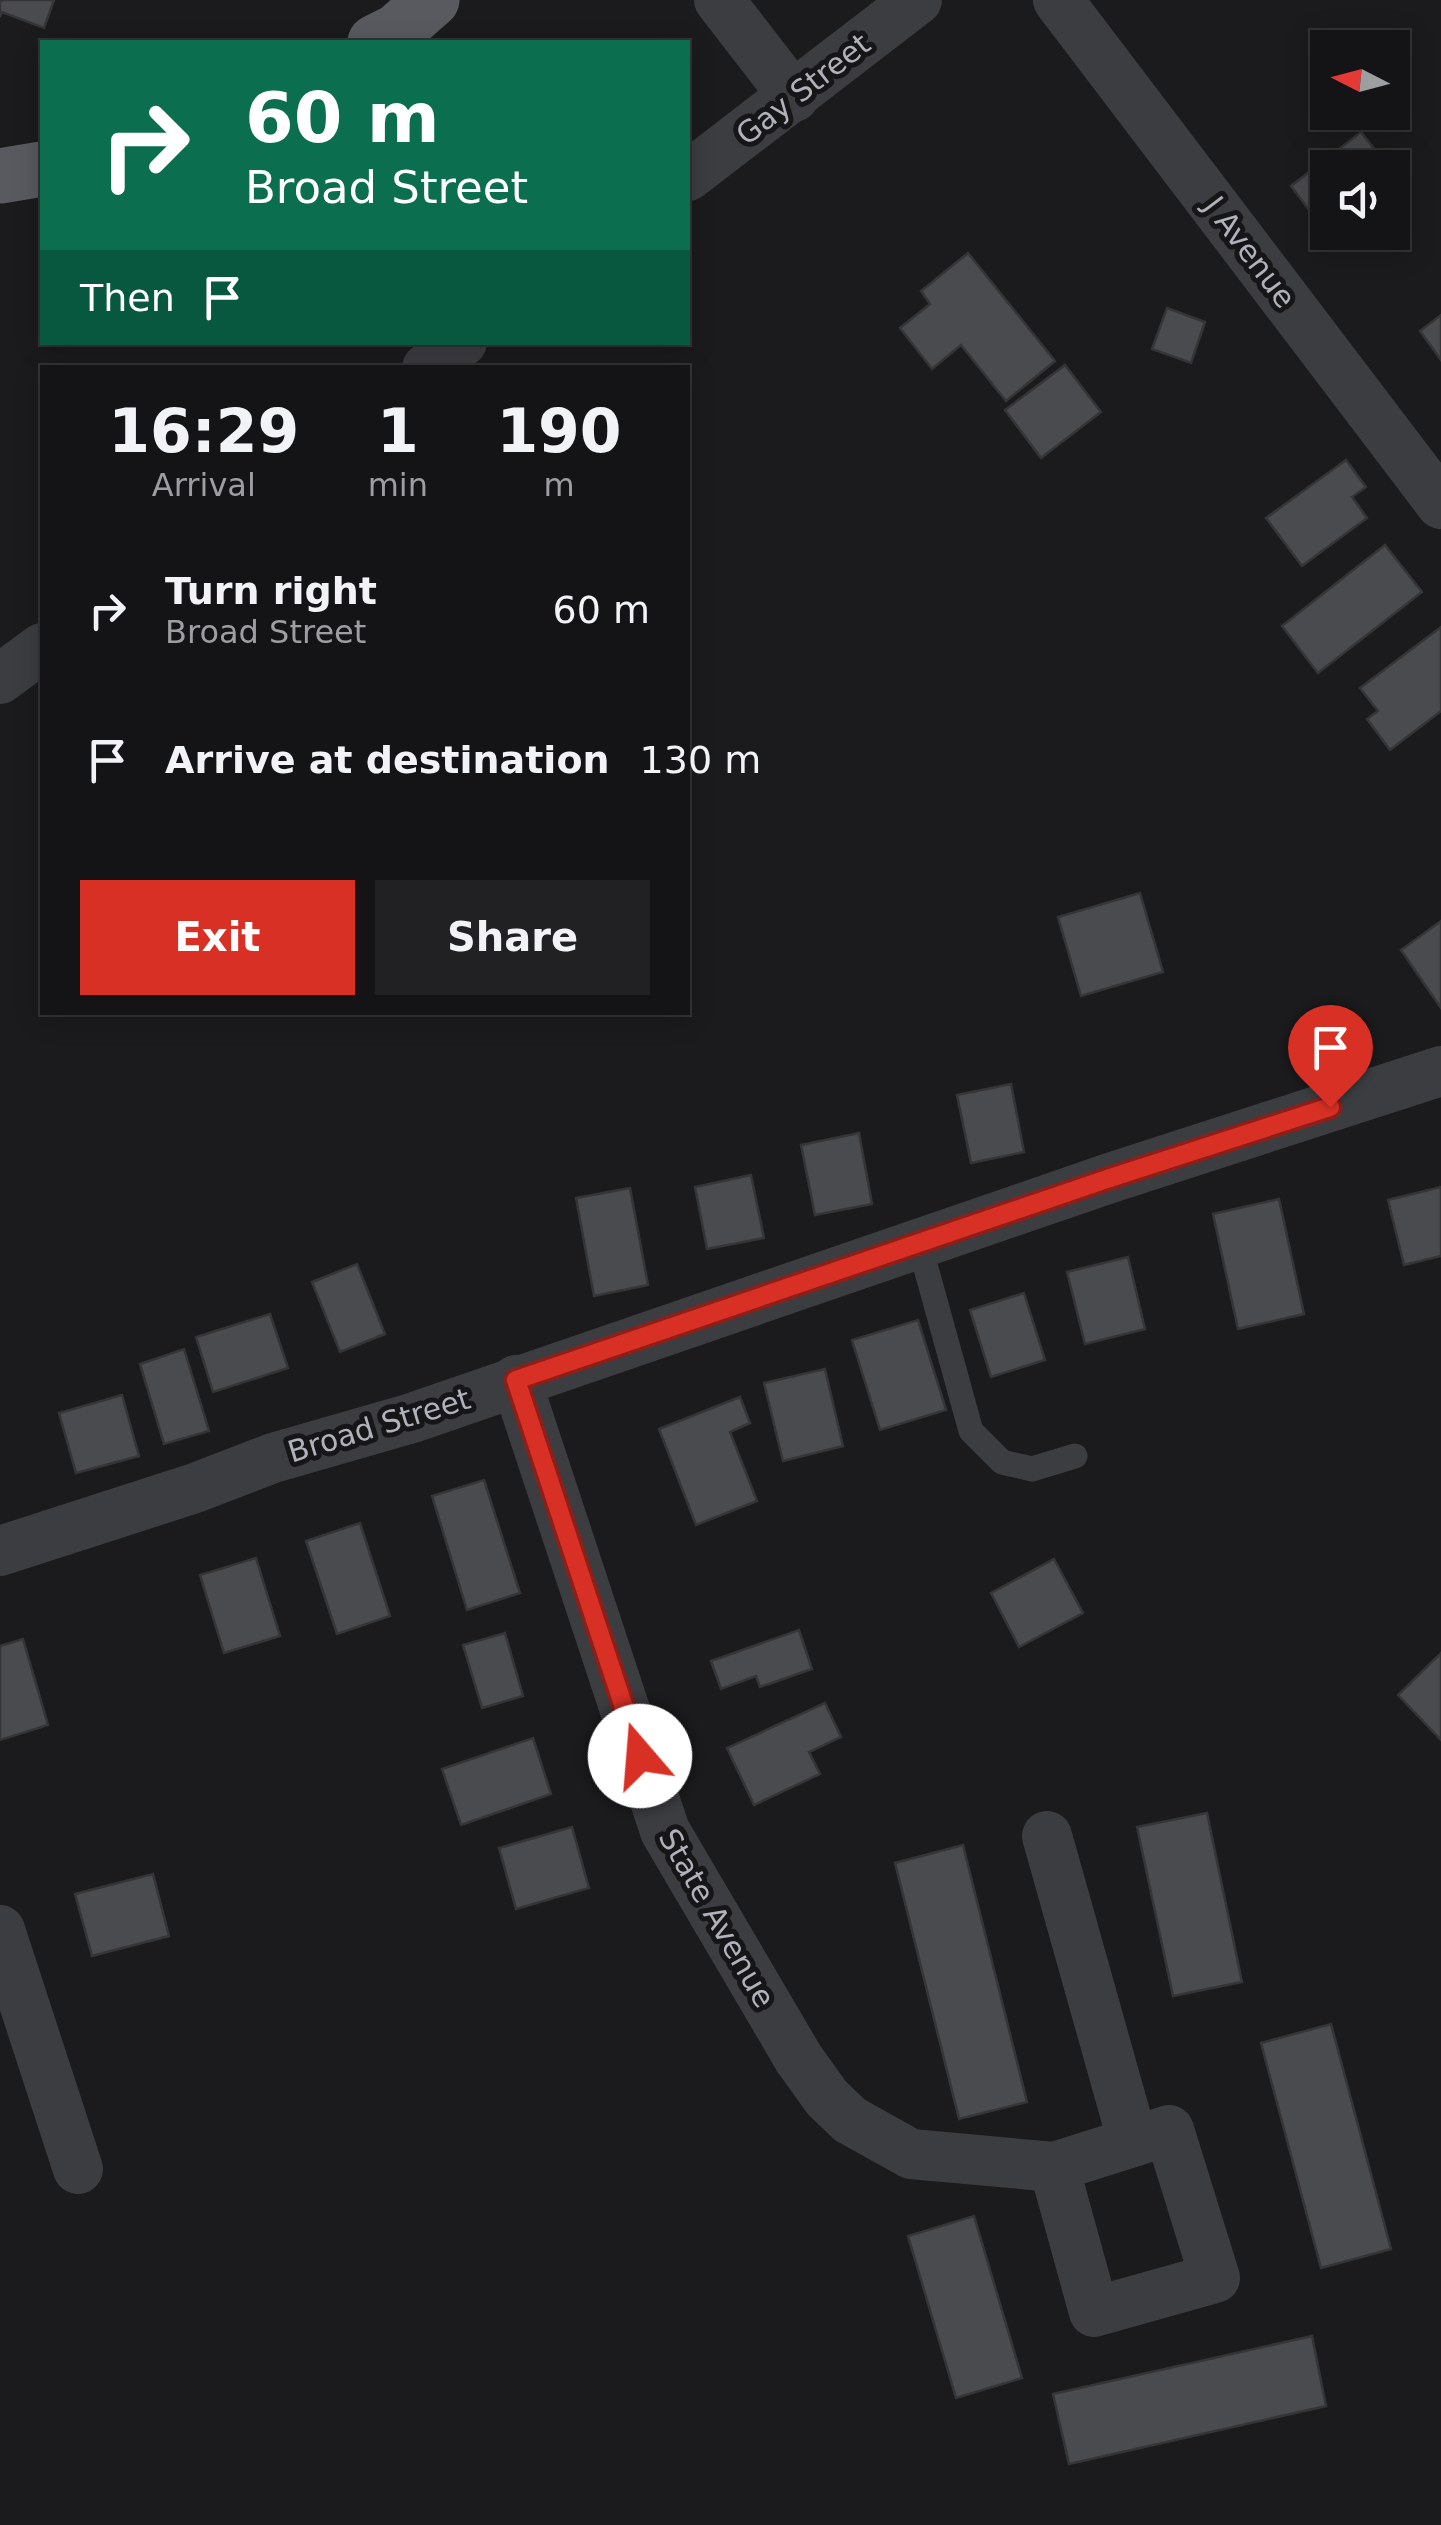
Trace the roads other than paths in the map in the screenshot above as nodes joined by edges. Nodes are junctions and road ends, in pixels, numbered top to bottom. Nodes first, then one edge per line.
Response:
1 (432, 0) edge
2 (719, 0) edge
3 (917, 0) edge
4 (1058, 0) edge
5 (379, 40) edge
6 (794, 97) junction
7 (40, 169) edge
8 (690, 175) edge
9 (0, 176) edge
10 (458, 345) edge
11 (431, 365) edge
12 (1441, 504) edge
13 (40, 649) edge
14 (0, 678) edge
15 (1441, 1071) edge
16 (919, 1243) junction
17 (516, 1380) junction
18 (1075, 1456) dead end
19 (0, 1552) edge
20 (1047, 1836) dead end
21 (0, 1930) edge
22 (1133, 2142) junction
23 (78, 2168) dead end
24 (1054, 2168) junction

1 - 5 main road
2 - 6 street
3 - 6 street, Gay Street
4 - 12 street, J Avenue
6 - 8 street, Gay Street
7 - 9 main road
10 - 11 street
13 - 14 street
15 - 16 street, Broad Street
16 - 17 street, Broad Street
16 - 18 lane
17 - 19 street, Broad Street
17 - 24 street, State Avenue
20 - 22 street
21 - 23 street
22 - 24 street, State Avenue
22 - 24 street, State Avenue

